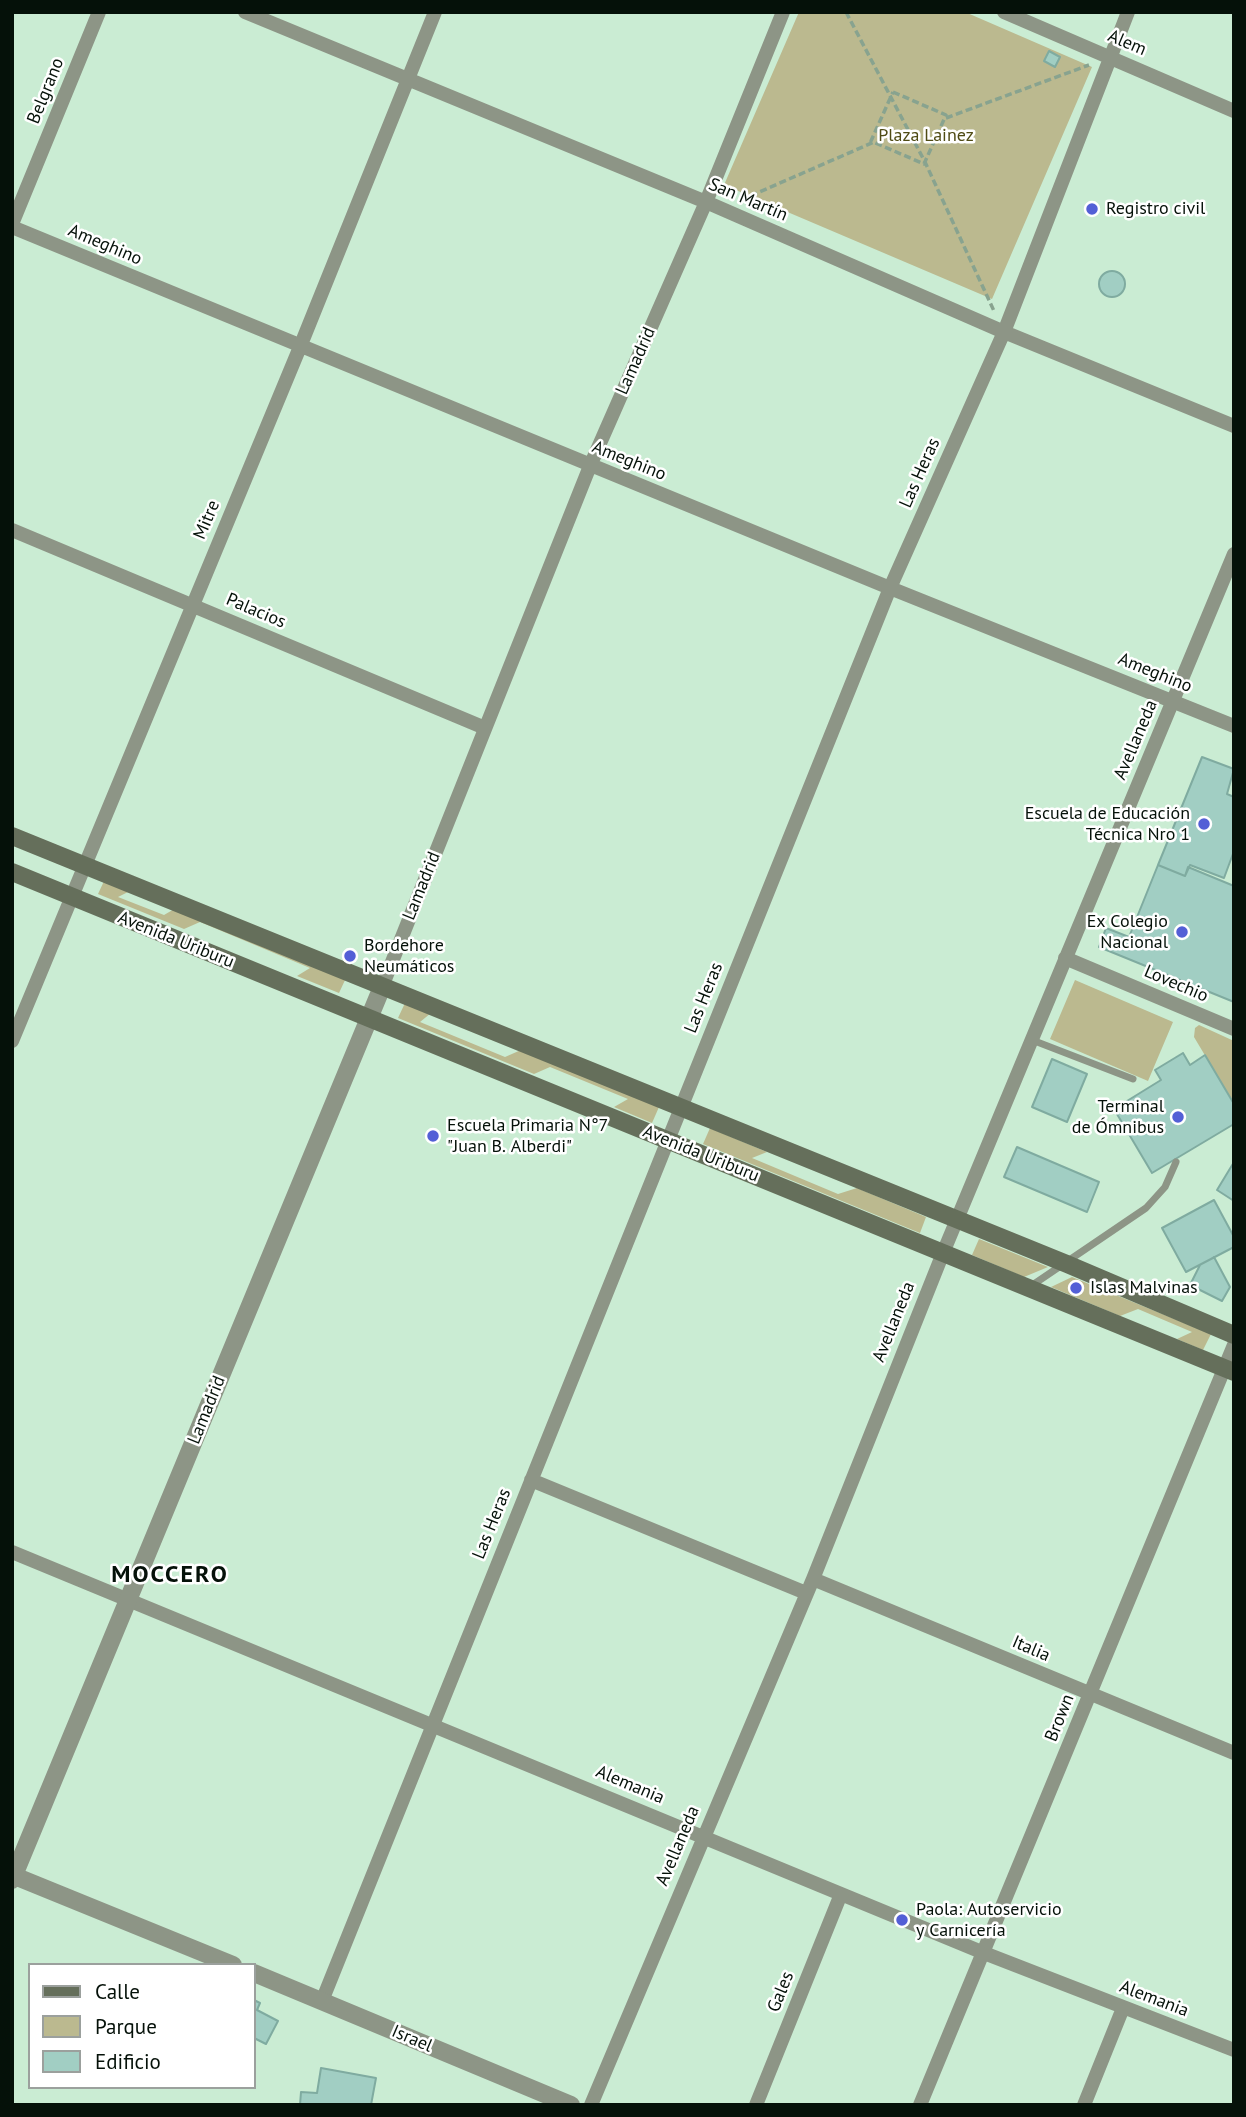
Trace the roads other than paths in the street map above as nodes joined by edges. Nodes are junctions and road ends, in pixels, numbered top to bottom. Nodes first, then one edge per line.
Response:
1 (99, 12) edge
2 (245, 12) edge
3 (435, 12) edge
4 (783, 12) edge
5 (1004, 12) edge
6 (1128, 12) edge
7 (1111, 57) junction
8 (407, 79) junction
9 (1234, 111) edge
10 (705, 202) junction
11 (12, 226) edge
12 (1004, 332) junction
13 (300, 347) junction
14 (1234, 426) edge
15 (590, 466) junction
16 (12, 530) edge
17 (1234, 554) edge
18 (890, 588) junction
19 (192, 605) junction
20 (1173, 701) junction
21 (1234, 726) edge
22 (485, 728) junction
23 (12, 836) edge
24 (84, 866) junction
25 (12, 872) edge
26 (72, 897) junction
27 (1065, 958) junction
28 (382, 987) junction
29 (368, 1019) junction
30 (1234, 1029) edge
31 (1031, 1040) junction
32 (12, 1041) edge
33 (1133, 1079) dead end
34 (680, 1107) junction
35 (667, 1140) junction
36 (1176, 1163) dead end
37 (957, 1219) junction
38 (943, 1253) junction
39 (1067, 1264) junction
40 (1028, 1288) junction
41 (1234, 1335) edge
42 (1234, 1345) edge
43 (1230, 1371) edge
44 (531, 1480) junction
45 (12, 1552) edge
46 (813, 1578) junction
47 (806, 1593) junction
48 (129, 1600) junction
49 (1090, 1694) junction
50 (432, 1723) junction
51 (1234, 1753) edge
52 (702, 1836) junction
53 (13, 1877) edge
54 (841, 1894) junction
55 (984, 1954) junction
56 (228, 1963) edge
57 (256, 1974) edge
58 (322, 2001) junction
59 (1124, 2008) junction
60 (1234, 2050) edge
61 (571, 2105) edge
62 (592, 2105) edge
63 (756, 2105) edge
64 (920, 2105) edge
65 (1084, 2105) edge

1 - 11 street, Belgrano
2 - 8 street, San Martín
3 - 8 street, Mitre
4 - 10 street, Lamadrid
5 - 7 street, Alem
6 - 7 street, Las Heras
7 - 9 street, Alem
7 - 12 street, Las Heras
8 - 10 street, San Martín
8 - 13 street, Mitre
10 - 12 street, San Martín
10 - 15 street, Lamadrid
11 - 13 street, Ameghino
12 - 14 street, San Martín
12 - 18 street, Las Heras
13 - 15 street, Ameghino
13 - 19 street, Mitre
15 - 18 street, Ameghino
15 - 22 street, Lamadrid
16 - 19 street, Palacios
17 - 20 street, Avellaneda
18 - 20 street, Ameghino
18 - 34 street, Las Heras
19 - 22 street, Palacios
19 - 24 street, Mitre
20 - 21 street, Ameghino
20 - 27 street, Avellaneda
22 - 28 street, Lamadrid
23 - 24 main road, Avenida Uriburu
24 - 26 street, Mitre
24 - 28 main road, Avenida Uriburu
25 - 26 main road, Avenida Uriburu
26 - 29 main road, Avenida Uriburu
26 - 32 street, Mitre
27 - 30 street, Lovechio
27 - 31 street, Avellaneda
28 - 29 street, Lamadrid
28 - 34 main road, Avenida Uriburu
29 - 35 main road, Avenida Uriburu
29 - 48 street, Lamadrid
31 - 33 lane
31 - 37 street, Avellaneda
34 - 35 street, Las Heras
34 - 37 main road, Avenida Uriburu
35 - 38 main road, Avenida Uriburu
35 - 44 street, Las Heras
36 - 39 lane
37 - 38 street, Avellaneda
37 - 39 main road, Avenida Uriburu
38 - 40 main road, Avenida Uriburu
38 - 46 street, Avellaneda
39 - 40 lane
39 - 41 main road, Avenida Uriburu
40 - 43 main road, Avenida Uriburu
42 - 43 street, Brown
43 - 49 street, Brown
44 - 47 street
44 - 50 street, Las Heras
45 - 48 street, Alemania
46 - 47 street, Avellaneda
46 - 49 street, Italia
47 - 52 street, Avellaneda
48 - 50 street, Alemania
48 - 53 street, Lamadrid
49 - 51 street, Italia
49 - 55 street, Brown
50 - 52 street, Alemania
50 - 58 street, Las Heras
52 - 54 street, Alemania
52 - 62 street, Avellaneda
53 - 56 street
54 - 55 street, Alemania
54 - 63 street, Gales
55 - 59 street, Alemania
55 - 64 street, Brown
57 - 58 street, Israel
58 - 61 street, Israel
59 - 60 street, Alemania
59 - 65 street

